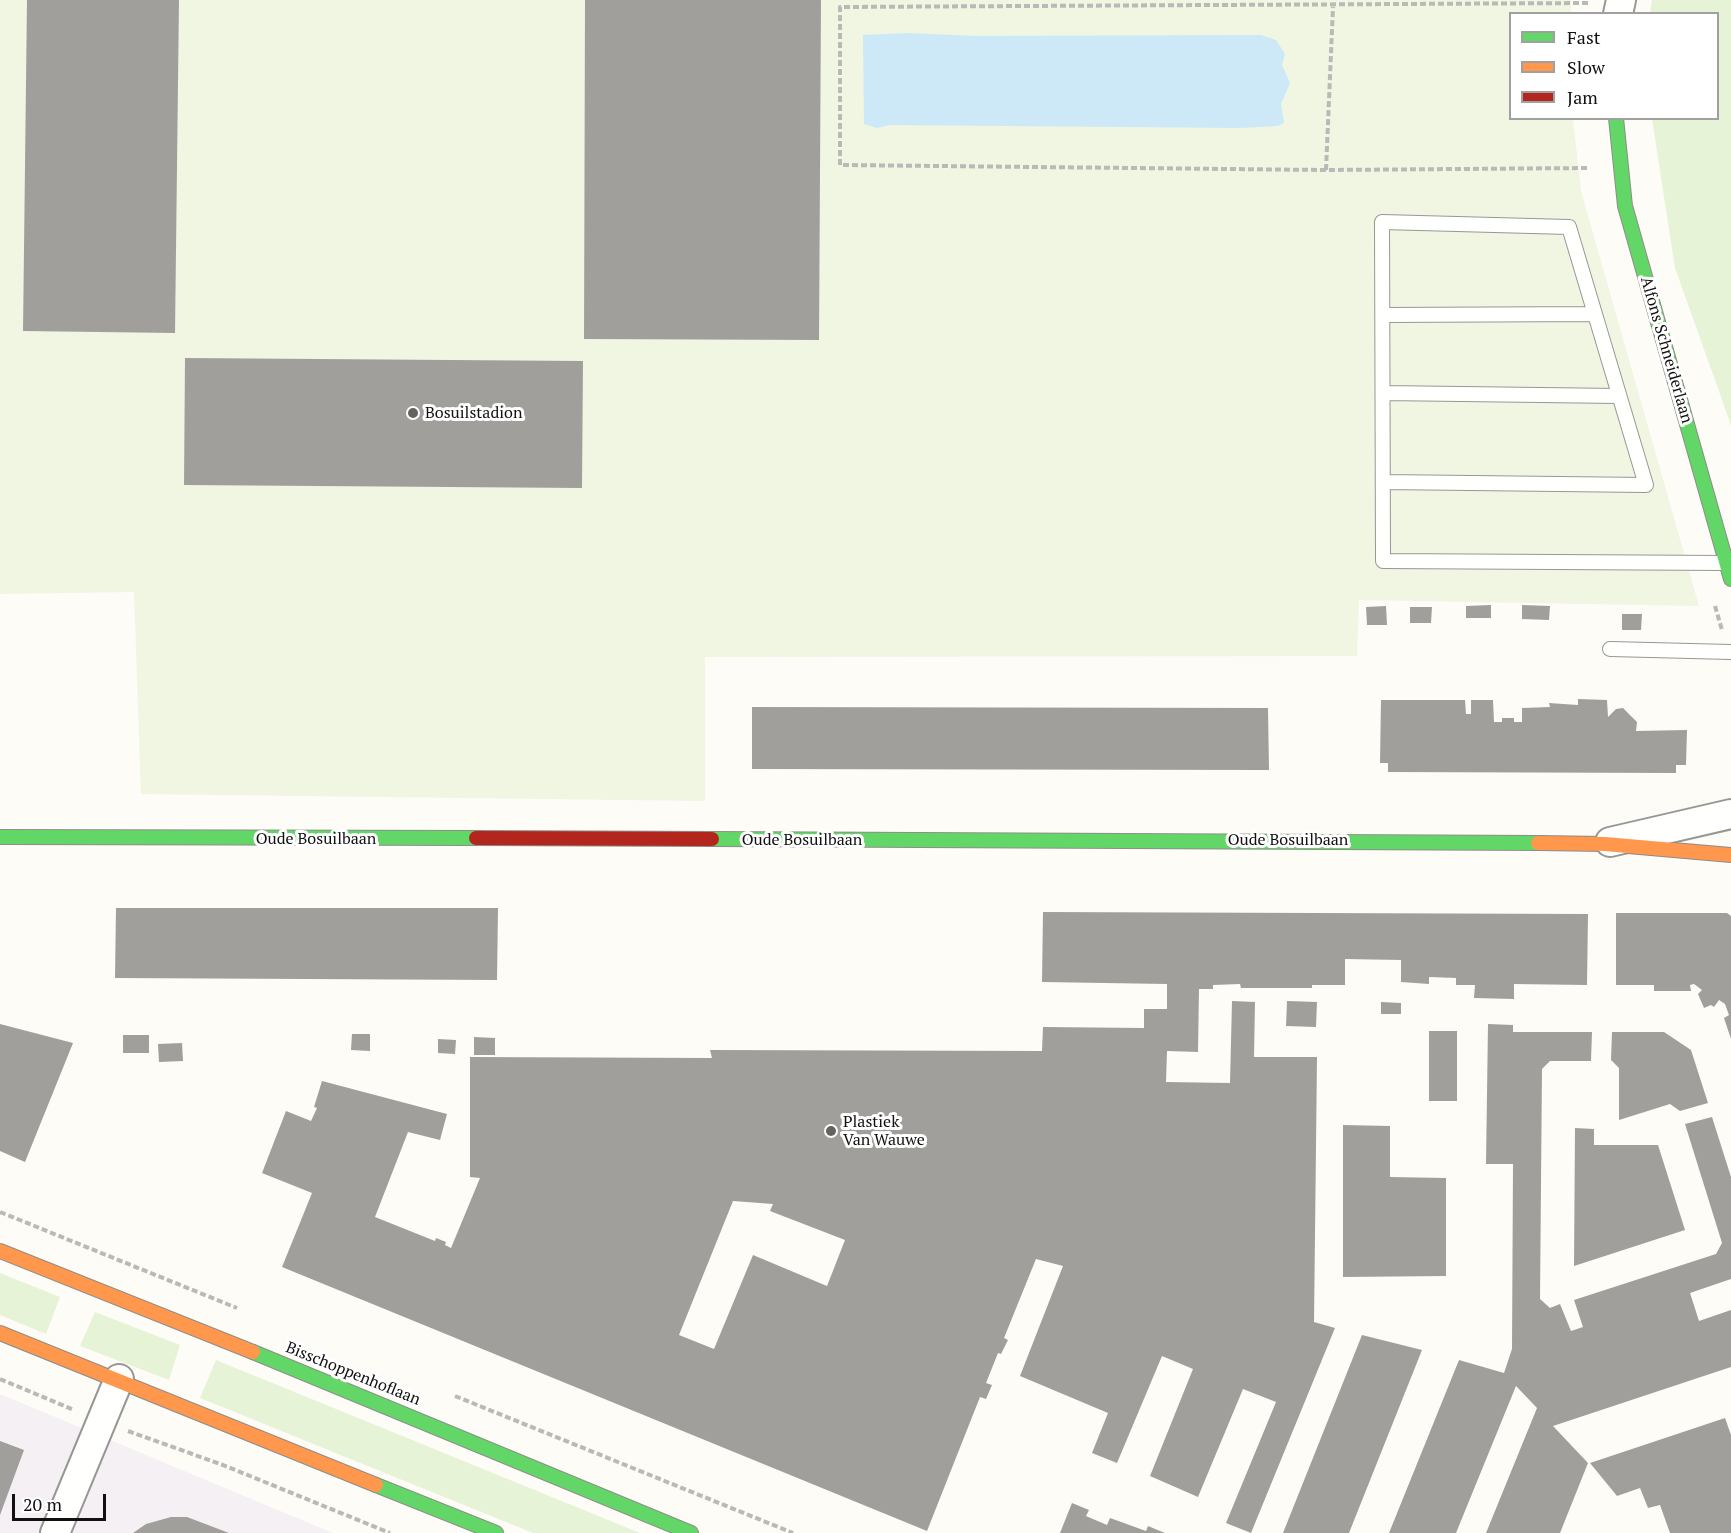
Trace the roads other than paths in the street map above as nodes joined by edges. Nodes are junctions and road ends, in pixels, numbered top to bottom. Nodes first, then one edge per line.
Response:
1 (1616, 120) edge
2 (1594, 314) junction
3 (1383, 315) junction
4 (1383, 393) junction
5 (1619, 396) junction
6 (1383, 482) junction
7 (1726, 562) junction
8 (1731, 579) edge
9 (1610, 649) dead end
10 (1731, 652) edge
11 (1731, 814) edge
12 (0, 837) edge
13 (1605, 843) junction
14 (1731, 855) edge
15 (0, 1251) edge
16 (0, 1333) edge
17 (119, 1379) junction
18 (55, 1533) edge
19 (496, 1533) edge
20 (691, 1533) edge

1 - 7 street, Alfons Schneiderlaan
2 - 3 lane
2 - 3 lane
2 - 5 lane
3 - 4 lane
4 - 5 lane
4 - 6 lane
5 - 6 lane
6 - 7 lane
7 - 8 street, Alfons Schneiderlaan
9 - 10 lane
11 - 13 street, Oude Bosuilbaan
12 - 13 street, Oude Bosuilbaan
13 - 14 street, Oude Bosuilbaan
15 - 20 street, Bisschoppenhoflaan
16 - 17 street
17 - 18 street
17 - 19 street

